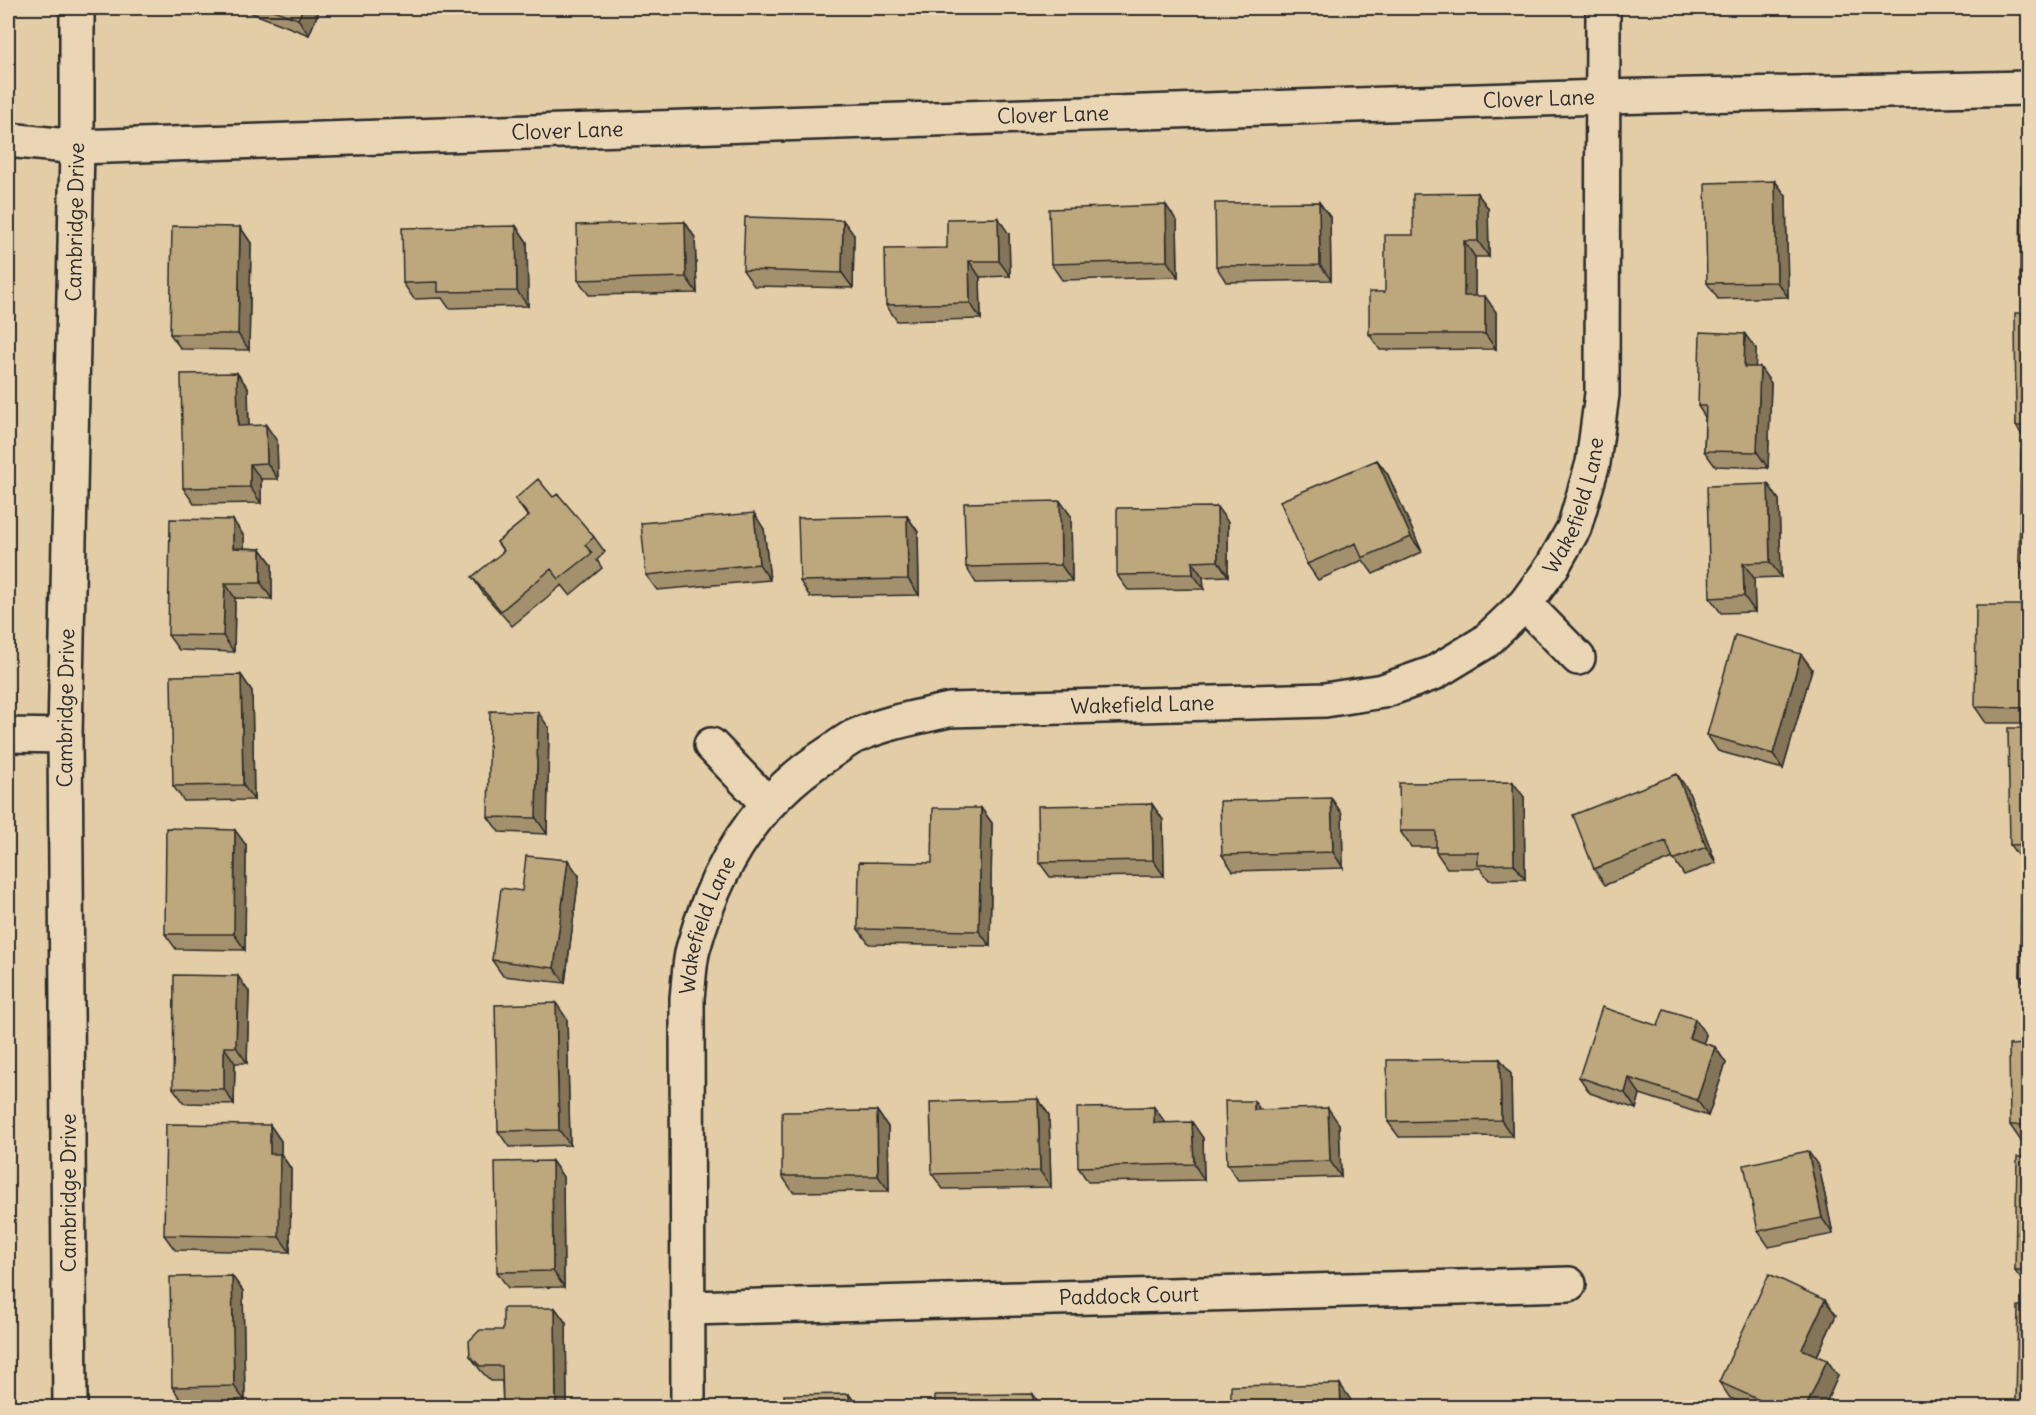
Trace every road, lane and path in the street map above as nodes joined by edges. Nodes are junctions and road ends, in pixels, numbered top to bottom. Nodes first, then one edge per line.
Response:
1 (76, 8) edge
2 (1603, 8) edge
3 (2028, 88) edge
4 (1602, 97) junction
5 (8, 140) edge
6 (76, 147) junction
7 (1525, 604) junction
8 (1578, 658) dead end
9 (8, 735) edge
10 (65, 736) junction
11 (711, 745) dead end
12 (768, 803) junction
13 (1569, 1284) dead end
14 (689, 1308) junction
15 (70, 1407) edge
16 (688, 1407) edge

1 - 6 street, Cambridge Drive
2 - 4 street, Wakefield Lane
3 - 4 street, Clover Lane
4 - 6 street, Clover Lane
4 - 7 street, Wakefield Lane
5 - 6 street, Clover Lane
6 - 10 street, Cambridge Drive
7 - 8 street
7 - 12 street, Wakefield Lane
9 - 10 street
10 - 15 street, Cambridge Drive
11 - 12 street
12 - 14 street, Wakefield Lane
13 - 14 street, Paddock Court
14 - 16 street, Wakefield Lane

